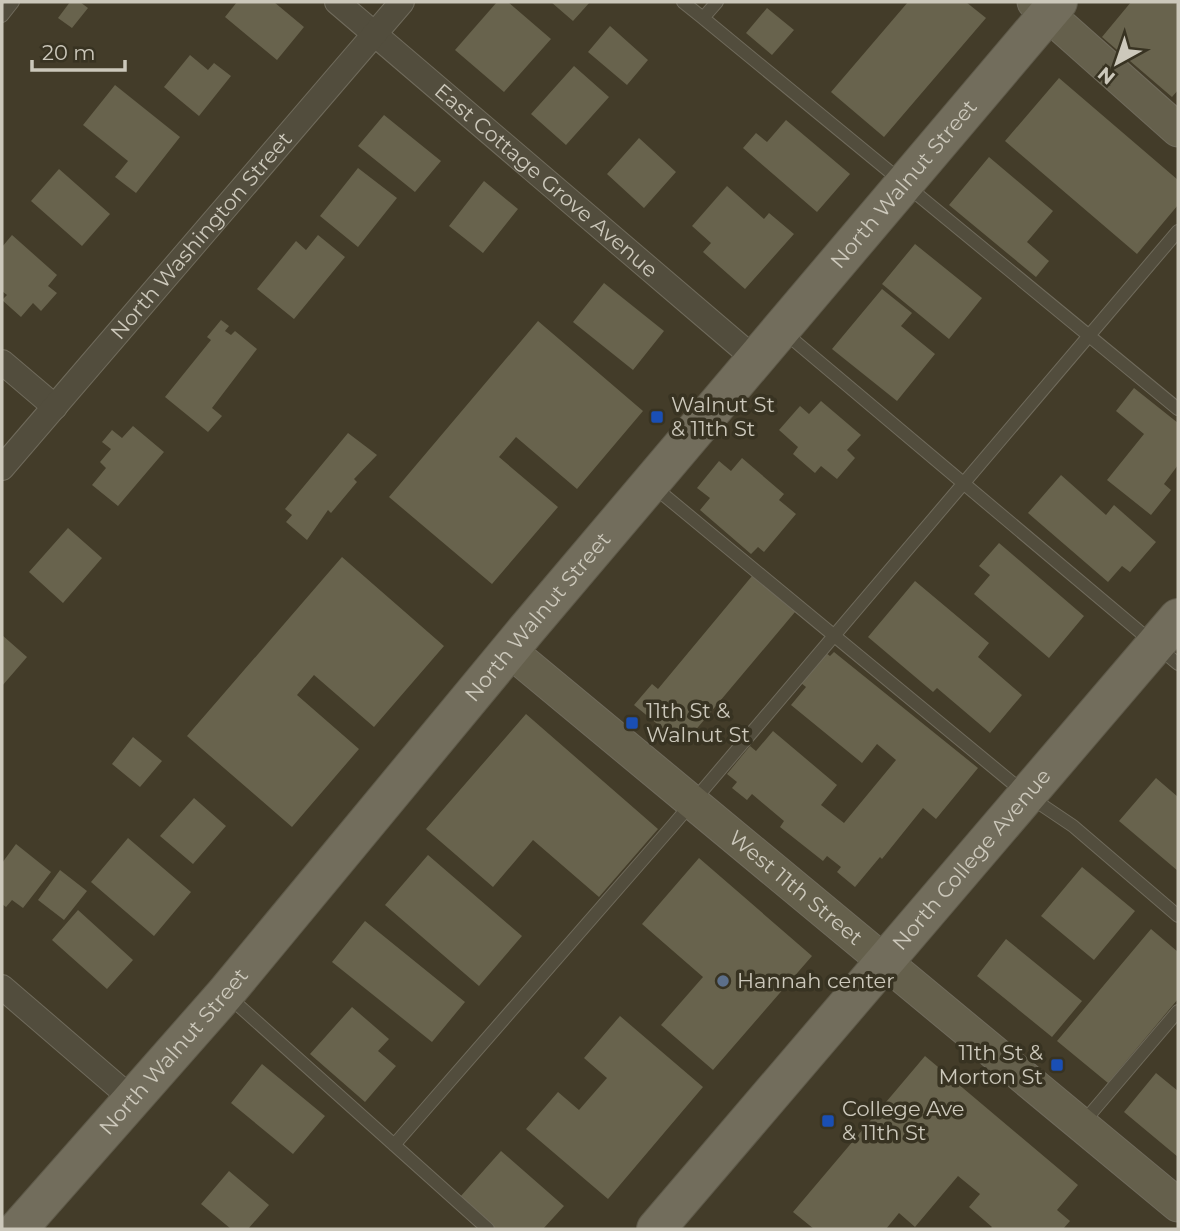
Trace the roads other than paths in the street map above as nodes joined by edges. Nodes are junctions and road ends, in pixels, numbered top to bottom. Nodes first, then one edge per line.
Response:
1 (13, 2) edge
2 (337, 2) edge
3 (402, 2) edge
4 (682, 2) edge
5 (717, 2) edge
6 (1046, 6) edge
7 (2, 16) edge
8 (703, 19) junction
9 (375, 34) junction
10 (1178, 130) edge
11 (905, 183) junction
12 (1178, 231) edge
13 (781, 330) junction
14 (1089, 336) junction
15 (756, 360) junction
16 (2, 362) edge
17 (55, 407) junction
18 (1178, 409) edge
19 (2, 468) edge
20 (963, 483) junction
21 (650, 484) junction
22 (833, 635) junction
23 (1171, 642) edge
24 (510, 651) junction
25 (1027, 795) junction
26 (691, 802) junction
27 (1178, 916) edge
28 (883, 963) junction
29 (2, 987) edge
30 (225, 993) junction
31 (1178, 1011) edge
32 (132, 1099) junction
33 (1081, 1125) junction
34 (394, 1145) junction
35 (1178, 1205) edge
36 (18, 1229) edge
37 (488, 1229) edge
38 (656, 1229) edge

1 - 7 lane
2 - 9 street, East Cottage Grove Avenue
3 - 9 street, North Washington Street
4 - 8 lane
5 - 8 lane
6 - 10 street
6 - 11 main road, North Walnut Street
8 - 11 lane
9 - 15 street, East Cottage Grove Avenue
9 - 17 street, North Washington Street
11 - 13 main road, North Walnut Street
11 - 14 lane
12 - 14 lane
13 - 15 main road, North Walnut Street
13 - 20 lane
14 - 18 lane
14 - 20 lane
15 - 21 main road, North Walnut Street
16 - 17 street
17 - 19 street, North Washington Street
20 - 22 lane
20 - 23 lane
21 - 22 lane
21 - 24 main road, North Walnut Street
22 - 25 lane
22 - 26 lane
23 - 25 main road, North College Avenue
24 - 26 street, West 11th Street
24 - 30 main road, North Walnut Street
25 - 27 lane
25 - 28 main road, North College Avenue
26 - 28 street, West 11th Street
26 - 34 lane
28 - 33 street, West 11th Street
28 - 38 main road, North College Avenue
29 - 32 street
30 - 32 main road, North Walnut Street
30 - 34 lane
31 - 33 lane
32 - 36 main road, North Walnut Street
33 - 35 street, West 11th Street
34 - 37 lane

